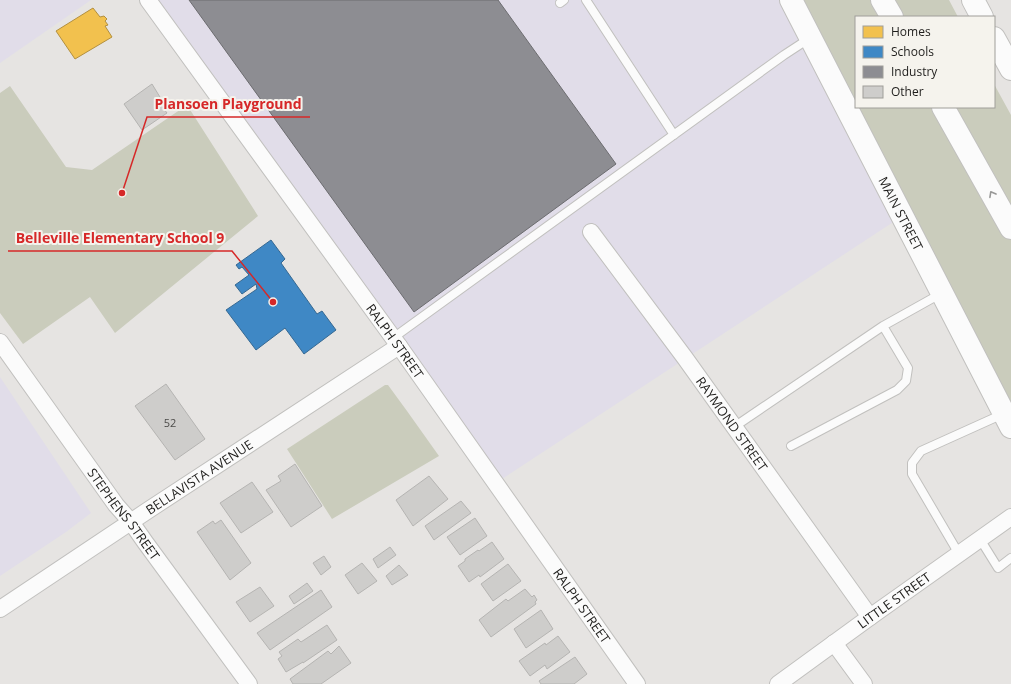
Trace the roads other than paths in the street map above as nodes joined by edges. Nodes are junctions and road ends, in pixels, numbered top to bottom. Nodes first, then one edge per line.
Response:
1 (148, 0) edge
2 (586, 0) edge
3 (791, 0) edge
4 (882, 0) edge
5 (973, 0) edge
6 (891, 16) edge
7 (981, 16) edge
8 (810, 37) junction
9 (995, 40) edge
10 (1011, 69) edge
11 (944, 108) edge
12 (674, 135) junction
13 (1011, 228) edge
14 (591, 232) dead end
15 (942, 293) junction
16 (884, 326) junction
17 (0, 342) edge
18 (396, 342) junction
19 (1007, 420) edge
20 (734, 427) junction
21 (791, 446) dead end
22 (1011, 519) edge
23 (130, 522) junction
24 (980, 539) junction
25 (960, 554) junction
26 (1010, 560) edge
27 (0, 609) edge
28 (870, 617) junction
29 (834, 643) junction
30 (249, 684) edge
31 (637, 684) edge
32 (778, 684) edge
33 (864, 684) edge

1 - 18 street, RALPH STREET
2 - 12 lane
3 - 8 main road, MAIN STREET
4 - 6 main road
5 - 7 main road
8 - 12 lane
8 - 15 main road, MAIN STREET
9 - 10 main road
13 -> 11 main road
12 - 18 lane
14 - 20 street, RAYMOND STREET
15 - 16 lane
15 - 19 main road, MAIN STREET
16 - 20 lane
16 - 21 lane
17 - 23 street, STEPHENS STREET
18 - 23 street, BELLAVISTA AVENUE
18 - 31 street, RALPH STREET
19 - 25 lane
20 - 28 street, RAYMOND STREET
22 - 24 street, LITTLE STREET
23 - 27 street, BELLAVISTA AVENUE
23 - 30 street, STEPHENS STREET
24 - 25 street, LITTLE STREET
24 - 26 lane
25 - 28 street, LITTLE STREET
28 - 29 street, LITTLE STREET
29 - 32 street, LITTLE STREET
29 - 33 street

